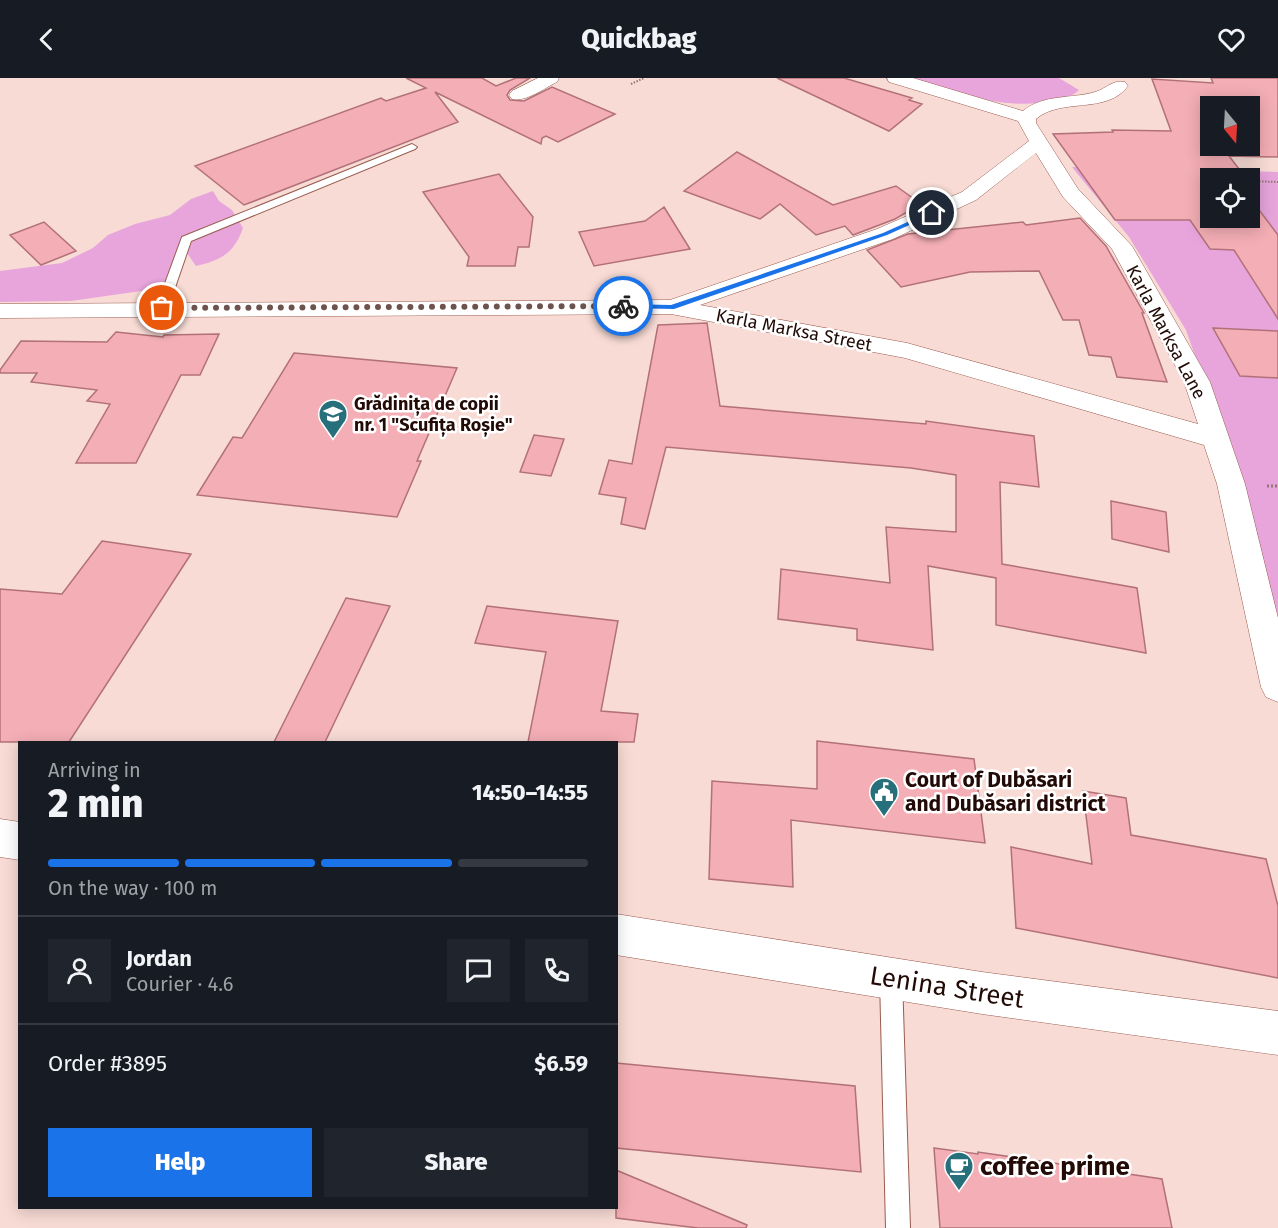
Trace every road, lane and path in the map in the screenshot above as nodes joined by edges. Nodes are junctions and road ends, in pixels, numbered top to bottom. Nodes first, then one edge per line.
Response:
1 (551, 78) edge
2 (644, 78) edge
3 (895, 78) edge
4 (1097, 78) edge
5 (1123, 82) edge
6 (631, 84) dead end
7 (518, 95) dead end
8 (1027, 118) junction
9 (1040, 142) junction
10 (412, 147) dead end
11 (1260, 181) edge
12 (1278, 182) edge
13 (671, 307) junction
14 (162, 308) junction
15 (0, 310) edge
16 (1217, 439) junction
17 (1278, 687) edge
18 (0, 838) edge
19 (18, 841) edge
20 (618, 934) edge
21 (891, 978) junction
22 (1278, 1033) edge
23 (898, 1228) edge

1 - 7 street
2 - 6 path
3 - 8 street
4 - 5 street
5 - 8 street
8 - 9 street, Karla Marksa Lane
9 - 13 street
9 - 16 street, Karla Marksa Lane
10 - 14 lane
11 - 12 path
13 - 14 street, Karla Marksa Street
13 - 16 street, Karla Marksa Street
14 - 15 street, Karla Marksa Street
16 - 17 street, Karla Marksa Lane
18 - 19 street
20 - 21 street, Lenina Street
21 - 22 street, Lenina Street
21 - 23 lane

